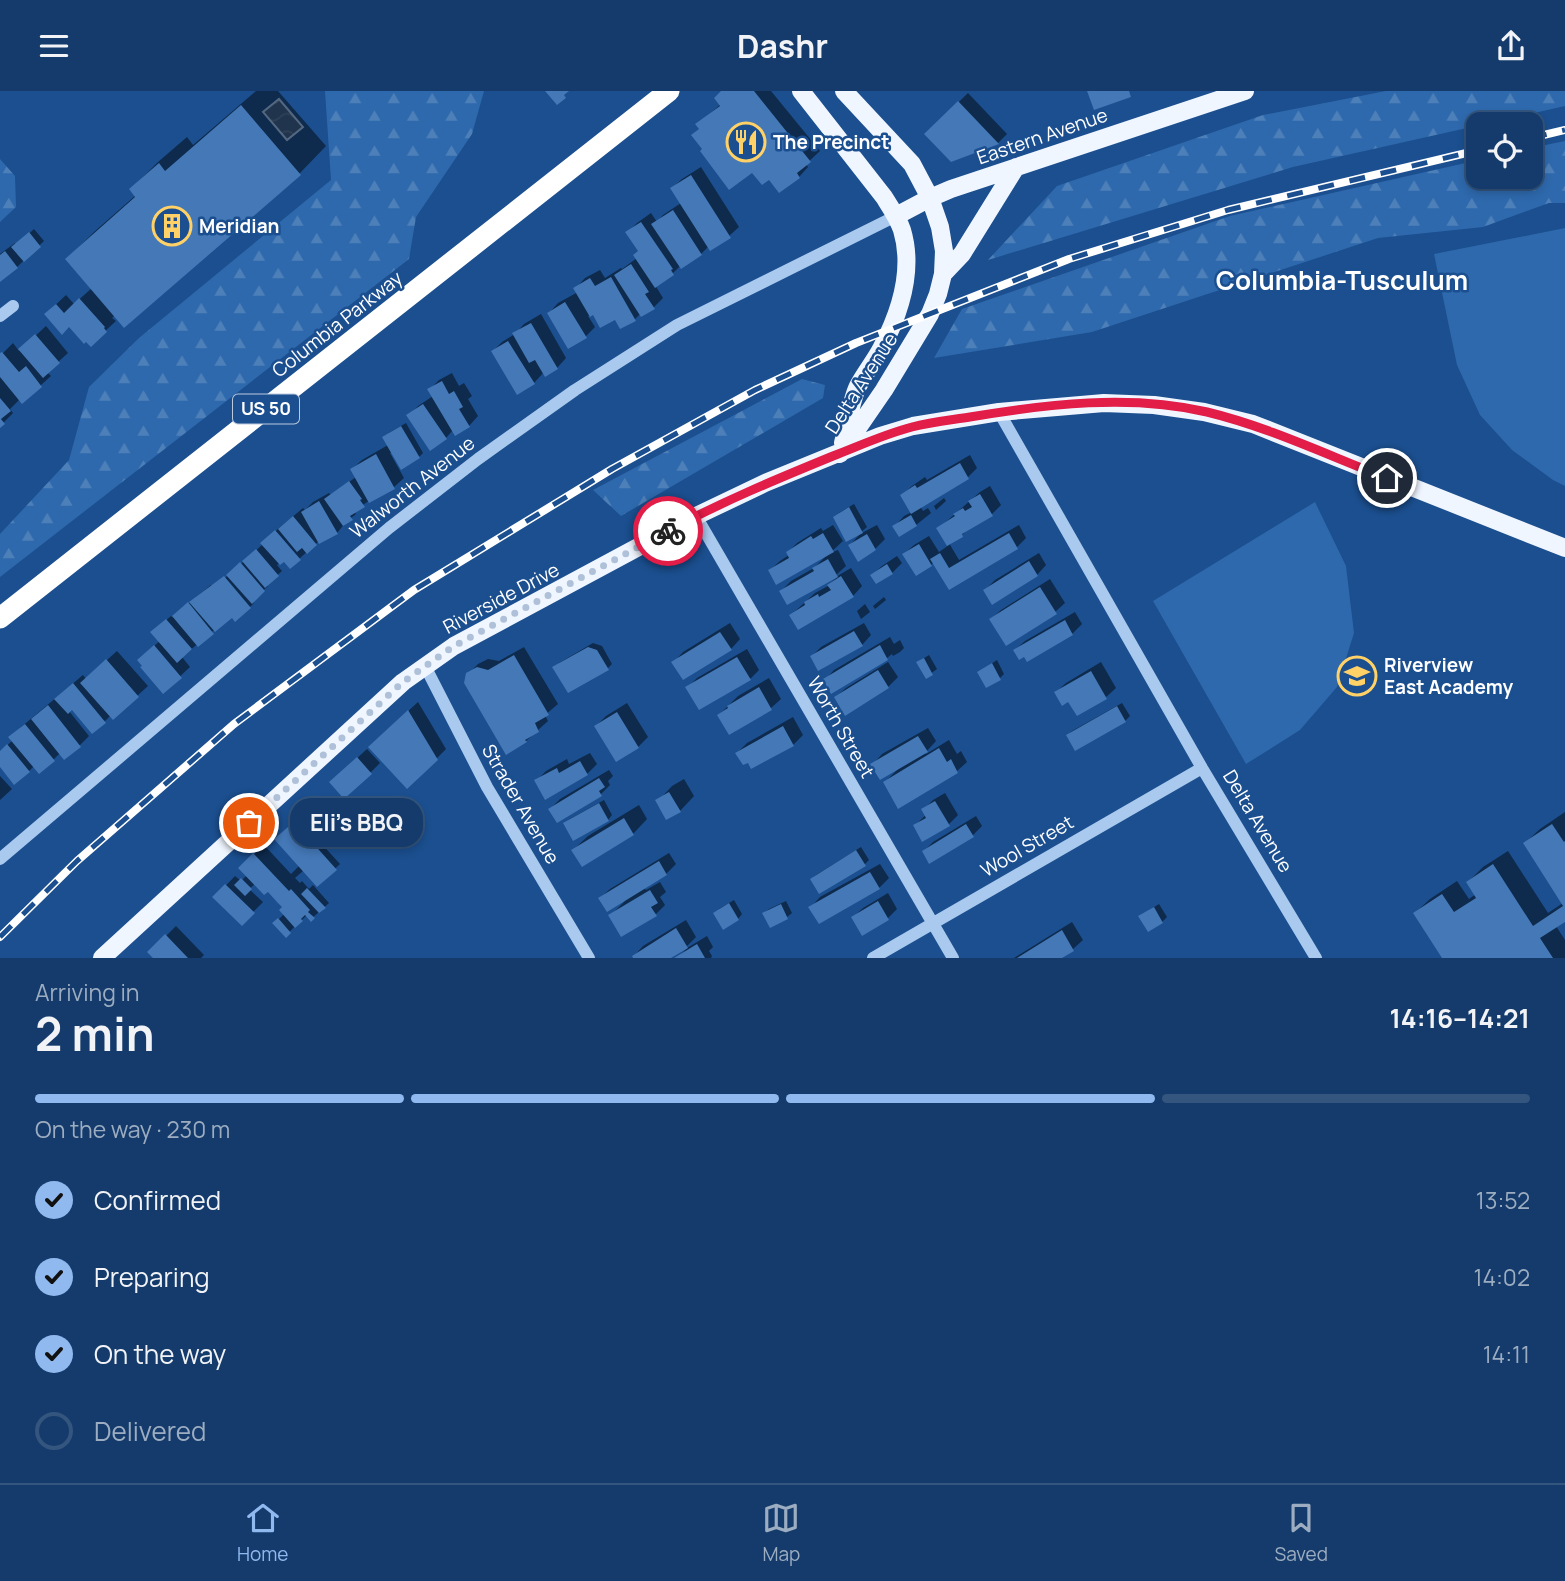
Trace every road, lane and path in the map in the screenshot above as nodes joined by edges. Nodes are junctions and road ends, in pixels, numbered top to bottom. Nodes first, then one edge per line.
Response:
1 (669, 91) edge
2 (801, 91) edge
3 (844, 91) edge
4 (1245, 91) edge
5 (1016, 167) junction
6 (930, 198) junction
7 (896, 216) junction
8 (943, 274) junction
9 (13, 306) dead end
10 (0, 316) edge
11 (999, 412) junction
12 (840, 454) junction
13 (696, 516) junction
14 (1565, 548) edge
15 (0, 618) edge
16 (425, 666) junction
17 (1202, 768) junction
18 (0, 859) edge
19 (932, 924) junction
20 (111, 955) edge
21 (589, 958) edge
22 (873, 958) edge
23 (953, 958) edge
24 (1316, 958) edge

1 - 15 highway, Columbia Parkway / US 50
2 - 7 main road, Delta Avenue
3 - 6 main road, Delta Avenue
4 - 5 main road, Eastern Avenue
5 - 6 main road, Eastern Avenue
5 - 8 main road
6 - 7 main road, Eastern Avenue
6 - 8 main road, Delta Avenue
7 - 12 main road, Delta Avenue
7 - 18 street, Walworth Avenue
8 - 12 main road, Delta Avenue
9 - 10 street
11 - 12 main road, Riverside Drive
11 - 14 main road, Riverside Drive
11 - 17 street, Delta Avenue
12 - 13 main road, Riverside Drive
13 - 16 main road, Riverside Drive
13 - 19 street, Worth Street
16 - 20 main road, Riverside Drive
16 - 21 street, Strader Avenue
17 - 19 street, Wool Street
17 - 24 street, Delta Avenue
19 - 22 street, Wool Street
19 - 23 street, Worth Street

